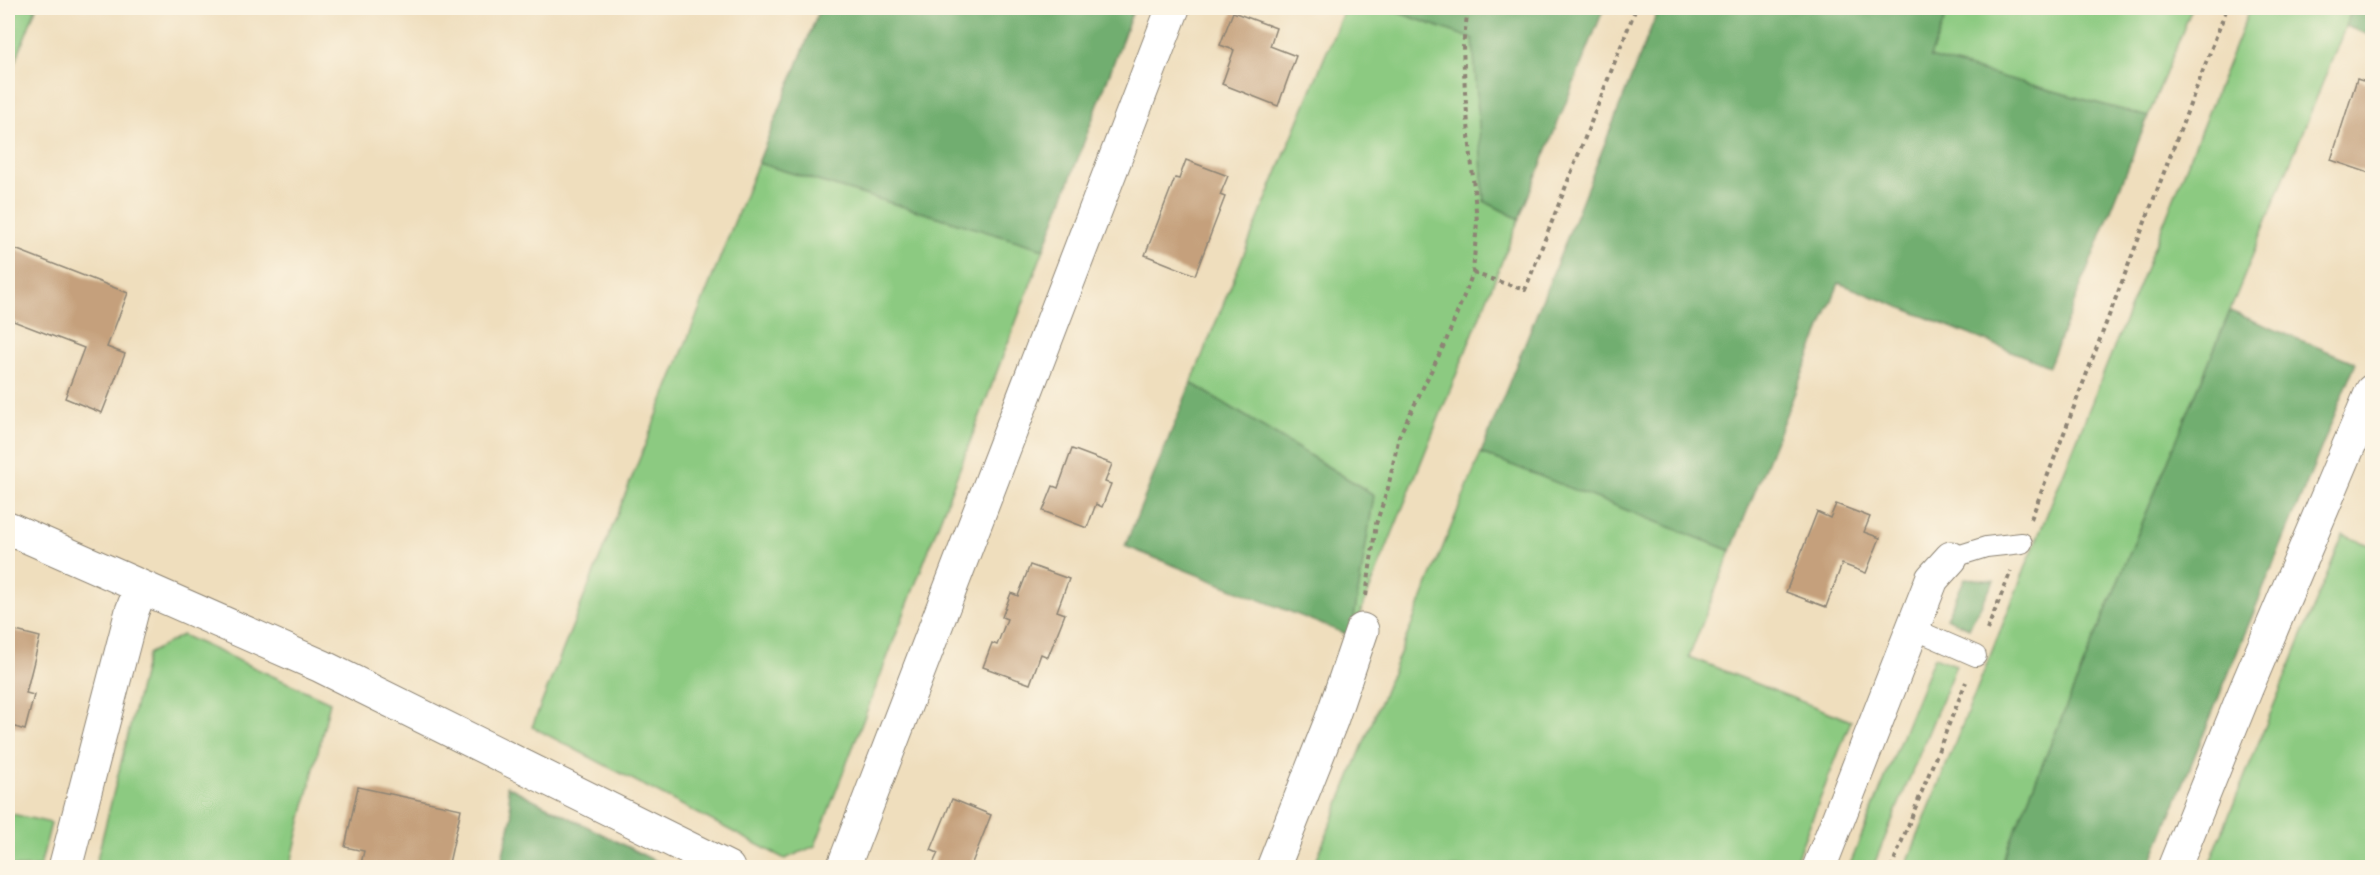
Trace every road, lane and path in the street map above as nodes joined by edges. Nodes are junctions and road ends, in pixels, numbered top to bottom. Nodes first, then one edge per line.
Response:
1 (1173, 8) edge
2 (1468, 8) edge
3 (1635, 8) edge
4 (2227, 8) edge
5 (1473, 273) junction
6 (2373, 391) edge
7 (8, 528) edge
8 (2022, 543) junction
9 (1951, 558) joint
10 (141, 588) junction
11 (1914, 628) junction
12 (1362, 630) joint
13 (1976, 656) junction
14 (65, 867) edge
15 (728, 867) edge
16 (843, 867) edge
17 (1273, 867) edge
18 (1819, 867) edge
19 (1891, 867) edge
20 (2174, 867) edge

1 - 16 street
2 - 5 path
3 - 5 path
4 - 8 path
5 - 12 path
6 - 20 street
7 - 10 street
8 - 9 lane
8 - 13 path
9 - 11 street
10 - 14 street
10 - 15 street
11 - 13 lane
11 - 18 street
12 - 17 street
13 - 19 path

